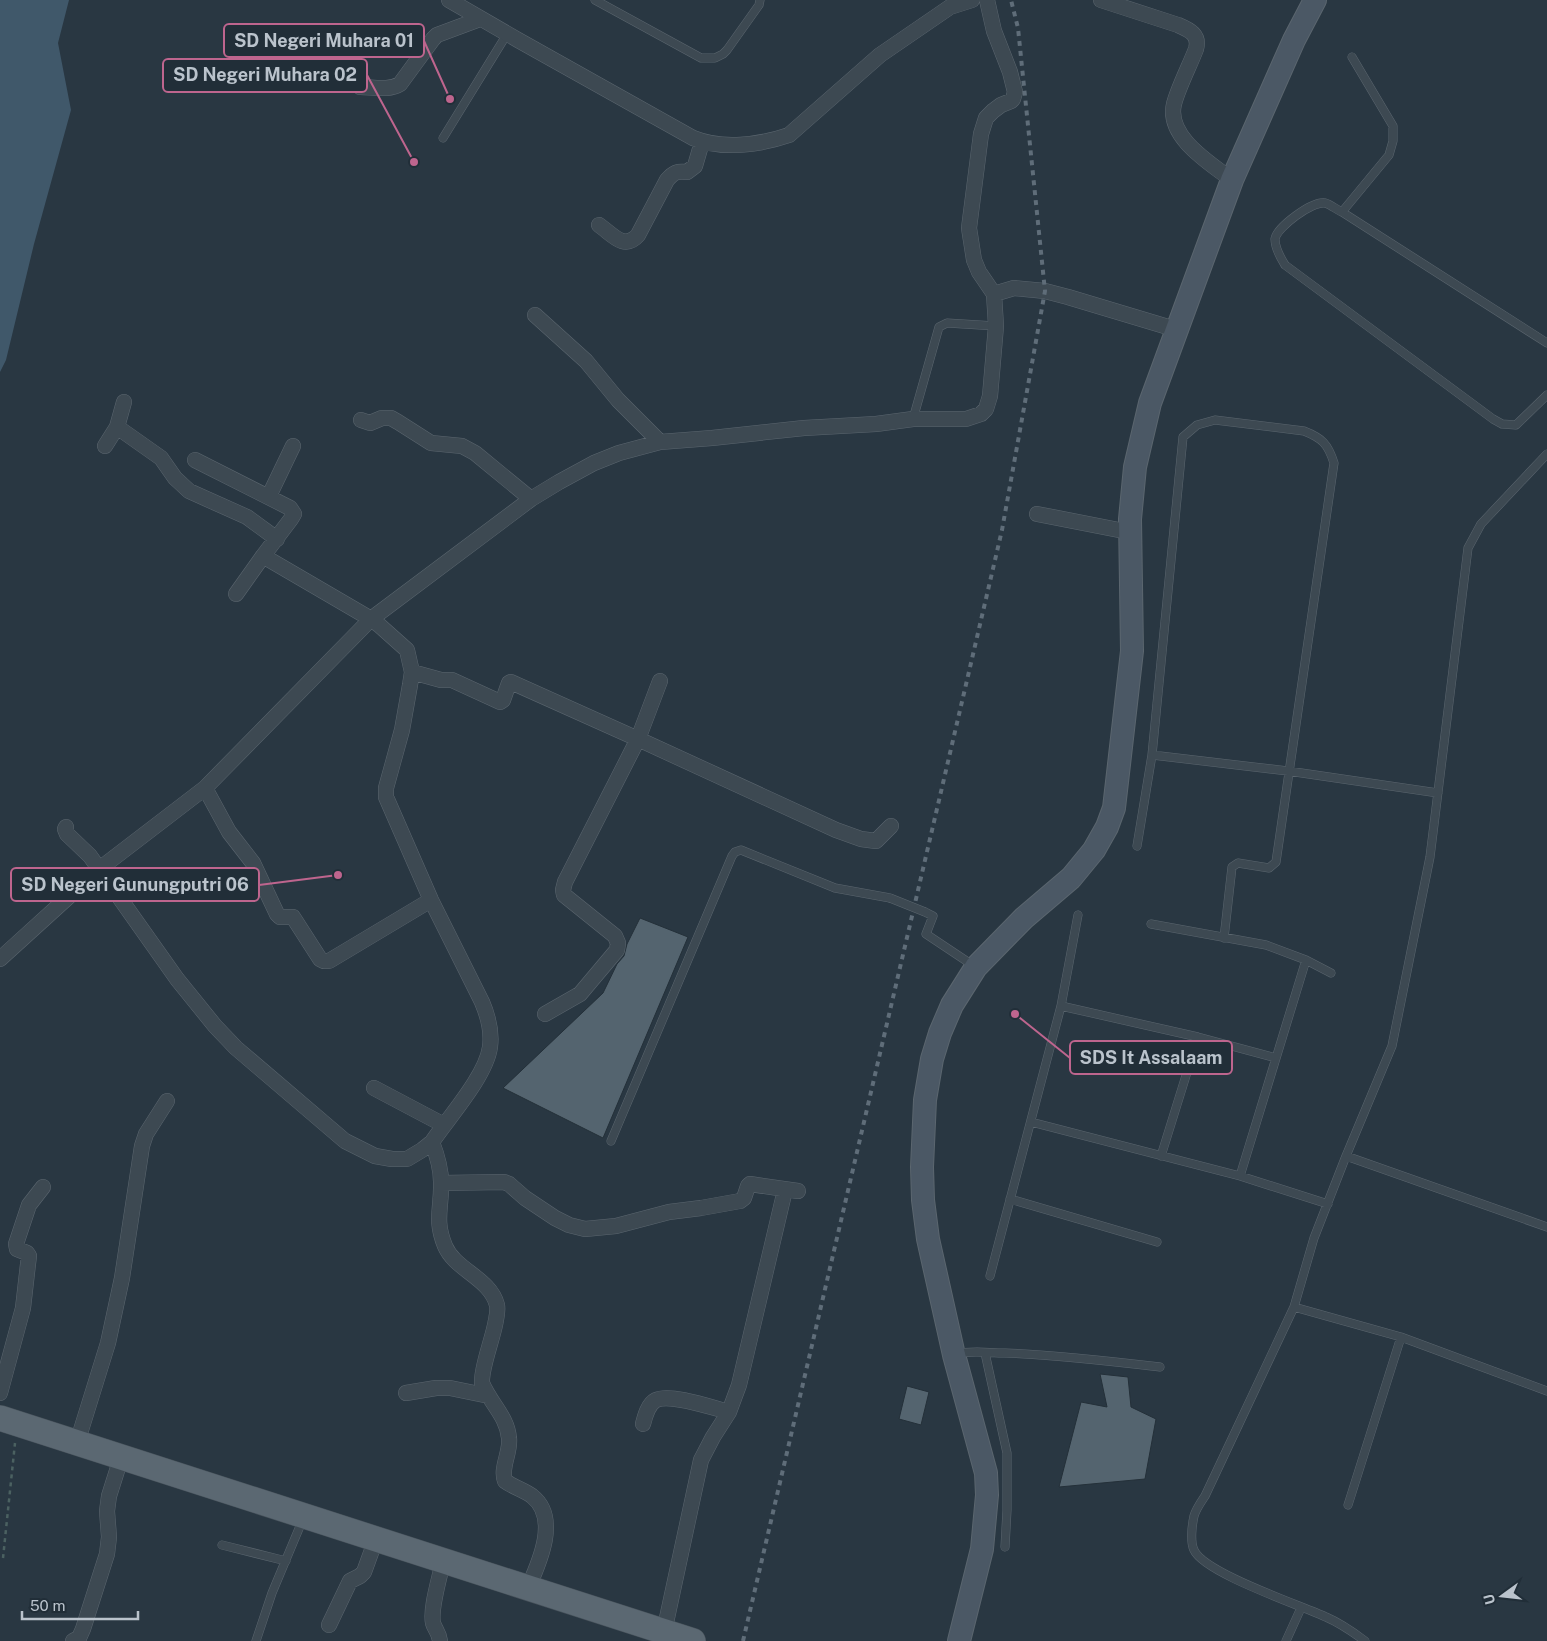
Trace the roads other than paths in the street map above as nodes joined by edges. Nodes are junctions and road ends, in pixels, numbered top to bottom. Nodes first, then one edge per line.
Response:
1 (449, 0) edge
2 (595, 0) edge
3 (760, 0) edge
4 (972, 0) edge
5 (987, 0) edge
6 (1101, 0) edge
7 (1315, 0) edge
8 (480, 19) junction
9 (507, 34) junction
10 (1352, 57) dead end
11 (360, 87) dead end
12 (442, 138) dead end
13 (702, 142) junction
14 (1232, 180) junction
15 (1342, 212) junction
16 (599, 225) dead end
17 (994, 294) junction
18 (535, 315) dead end
19 (996, 326) junction
20 (1178, 330) junction
21 (1547, 343) edge
22 (1547, 395) edge
23 (124, 402) dead end
24 (913, 419) junction
25 (360, 420) dead end
26 (117, 427) junction
27 (660, 442) junction
28 (105, 446) dead end
29 (293, 446) dead end
30 (1547, 454) edge
31 (195, 460) dead end
32 (1538, 464) junction
33 (1547, 464) edge
34 (269, 496) junction
35 (531, 499) junction
36 (1037, 514) dead end
37 (1129, 532) junction
38 (276, 539) junction
39 (264, 556) junction
40 (236, 594) dead end
41 (370, 619) junction
42 (412, 672) junction
43 (660, 681) dead end
44 (638, 739) junction
45 (1152, 755) junction
46 (1288, 771) junction
47 (205, 788) junction
48 (1438, 793) junction
49 (891, 826) dead end
50 (66, 827) dead end
51 (1137, 846) dead end
52 (98, 870) junction
53 (431, 900) junction
54 (1078, 915) dead end
55 (1151, 924) dead end
56 (1224, 938) junction
57 (0, 959) edge
58 (1306, 960) junction
59 (976, 967) junction
60 (1331, 973) dead end
61 (1061, 1006) junction
62 (545, 1014) dead end
63 (1198, 1037) junction
64 (1276, 1058) junction
65 (374, 1088) dead end
66 (167, 1101) dead end
67 (1031, 1122) junction
68 (444, 1125) junction
69 (611, 1141) dead end
70 (432, 1142) junction
71 (1161, 1156) junction
72 (1346, 1156) junction
73 (1240, 1176) junction
74 (441, 1183) junction
75 (43, 1187) dead end
76 (1010, 1199) junction
77 (1328, 1204) junction
78 (1547, 1227) edge
79 (1156, 1242) dead end
80 (990, 1276) dead end
81 (1294, 1307) junction
82 (1401, 1337) junction
83 (985, 1353) junction
84 (954, 1354) junction
85 (1160, 1367) dead end
86 (1547, 1391) edge
87 (0, 1393) edge
88 (406, 1393) dead end
89 (489, 1396) junction
90 (729, 1412) junction
91 (8, 1421) edge
92 (643, 1424) dead end
93 (77, 1443) junction
94 (121, 1458) junction
95 (1348, 1505) dead end
96 (305, 1516) junction
97 (376, 1539) junction
98 (222, 1545) dead end
99 (1005, 1547) dead end
100 (286, 1561) junction
101 (443, 1561) junction
102 (528, 1588) junction
103 (1301, 1608) junction
104 (329, 1625) dead end
105 (658, 1633) edge
106 (73, 1641) edge
107 (256, 1641) edge
108 (440, 1641) edge
109 (693, 1641) edge
110 (959, 1641) edge
111 (1286, 1641) edge
112 (1365, 1641) edge

1 - 8 street
2 - 3 lane
4 - 13 street
5 - 17 street
6 - 14 street
7 - 14 street
8 - 9 street
8 - 11 street
9 - 12 lane
9 - 13 street
10 - 15 lane
13 - 16 street
14 - 20 street
15 - 21 lane
15 - 22 lane
17 - 19 street
17 - 20 street
18 - 27 street
19 - 24 lane
19 - 24 street
20 - 37 street
23 - 26 street
24 - 27 street
25 - 35 street
26 - 28 street
26 - 38 street
27 - 35 street
29 - 34 street
30 - 32 lane
31 - 34 street
32 - 33 lane
32 - 48 lane
34 - 38 street
35 - 41 street
36 - 37 street
37 - 59 street
38 - 39 street
39 - 40 street
39 - 41 street
41 - 42 street
41 - 47 street
42 - 44 street
42 - 53 street
43 - 44 street
44 - 49 street
44 - 62 street
45 - 46 lane
45 - 46 lane
45 - 51 lane
46 - 48 lane
46 - 56 lane
47 - 52 street
47 - 53 street
48 - 72 lane
50 - 52 street
52 - 57 street
52 - 70 street
53 - 68 street
54 - 61 lane
55 - 56 lane
56 - 58 lane
58 - 60 lane
58 - 64 lane
59 - 69 lane, bridge
59 - 84 street
61 - 63 lane
61 - 67 lane
63 - 64 lane
63 - 71 lane
64 - 73 lane
65 - 68 street
66 - 93 street
67 - 71 lane
67 - 76 lane
68 - 70 street
70 - 74 street
71 - 73 lane
72 - 77 lane
72 - 78 lane
73 - 77 lane
74 - 89 street
74 - 90 street
75 - 87 street
76 - 79 lane
76 - 80 lane
77 - 81 lane
81 - 82 lane
81 - 103 lane
82 - 86 lane
82 - 95 lane
83 - 84 lane
83 - 85 lane
83 - 99 lane
84 - 110 street
88 - 89 street
89 - 102 street
90 - 92 street
90 - 105 street
91 - 93 main road
93 - 94 main road
94 - 96 main road
94 - 106 street
96 - 97 main road
96 - 100 lane
97 - 101 main road
97 - 104 street
98 - 100 lane
100 - 107 lane
101 - 102 main road
101 - 108 street
102 - 105 main road
103 - 111 lane
103 - 112 lane
105 - 109 main road

